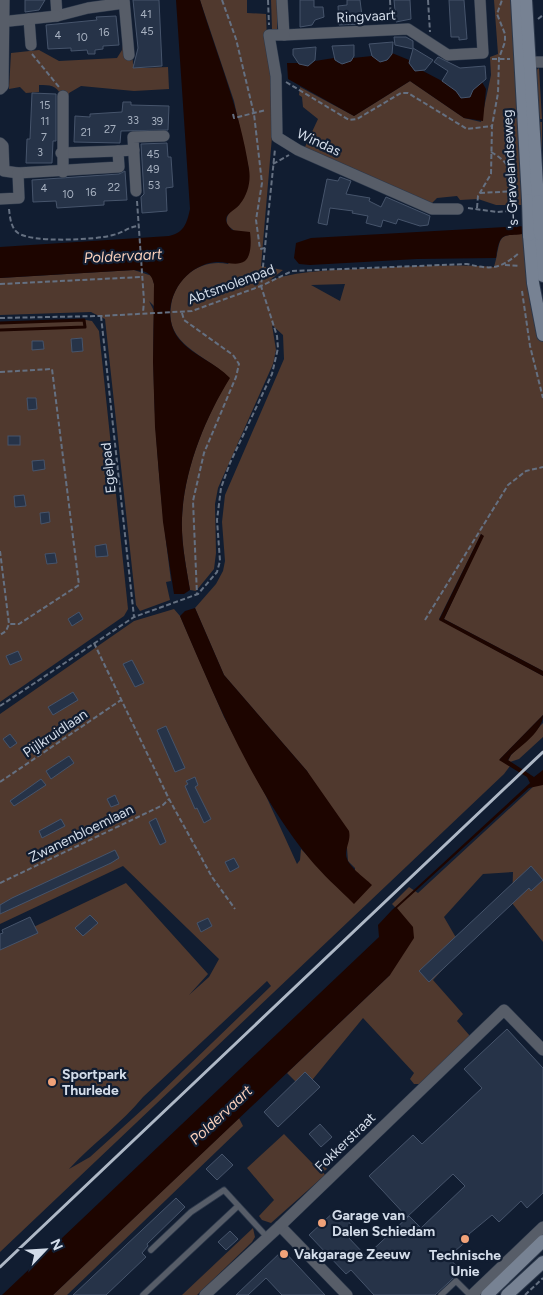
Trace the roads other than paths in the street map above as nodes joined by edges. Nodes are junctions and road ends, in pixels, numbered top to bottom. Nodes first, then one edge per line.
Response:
1 (4, 0) edge
2 (56, 0) edge
3 (282, 0) edge
4 (480, 0) edge
5 (517, 0) edge
6 (526, 0) edge
7 (124, 2) edge
8 (58, 16) junction
9 (29, 19) junction
10 (3, 22) edge
11 (284, 35) junction
12 (31, 45) road end
13 (129, 55) dead end
14 (524, 62) junction
15 (543, 62) edge
16 (0, 89) edge
17 (63, 96) road end
18 (164, 136) dead end
19 (0, 143) edge
20 (134, 150) junction
21 (118, 151) junction
22 (61, 153) junction
23 (62, 172) junction
24 (18, 173) junction
25 (136, 191) road end
26 (4, 199) edge
27 (458, 208) road end
28 (535, 235) junction
29 (543, 276) edge
30 (543, 335) edge
31 (543, 1050) edge
32 (238, 1206) junction
33 (280, 1226) junction
34 (543, 1226) edge
35 (267, 1237) junction
36 (543, 1241) edge
37 (151, 1250) dead end
38 (543, 1262) edge
39 (143, 1295) edge
40 (205, 1295) edge
41 (347, 1295) edge
42 (441, 1295) edge
43 (471, 1295) edge
44 (487, 1295) edge
45 (507, 1295) edge

1 - 10 street
2 - 8 street
3 - 11 street
4 - 11 street, Ringvaart
5 - 14 main road, 's-Gravelandseweg
6 - 14 main road, 's-Gravelandseweg
7 - 8 street
7 - 13 street
8 - 9 street
9 - 10 street
9 - 12 street
10 - 16 street
11 - 27 street, Windas
14 - 15 street
14 - 28 main road, 's-Gravelandseweg, bridge
17 - 22 street
18 - 20 street
19 - 24 street
20 - 21 street
20 - 25 street
21 - 22 street
21 - 23 street
22 - 23 street
23 - 24 street
24 - 26 street
28 - 29 main road, 's-Gravelandseweg
28 - 30 main road, 's-Gravelandseweg
31 - 33 street, Fokkerstraat
32 - 35 lane
32 - 37 lane
32 - 39 lane
33 - 35 street, Fokkerstraat
33 - 41 street
34 - 43 street
35 - 40 street, Fokkerstraat
36 - 44 main road
38 - 45 main road
42 - 43 lane

